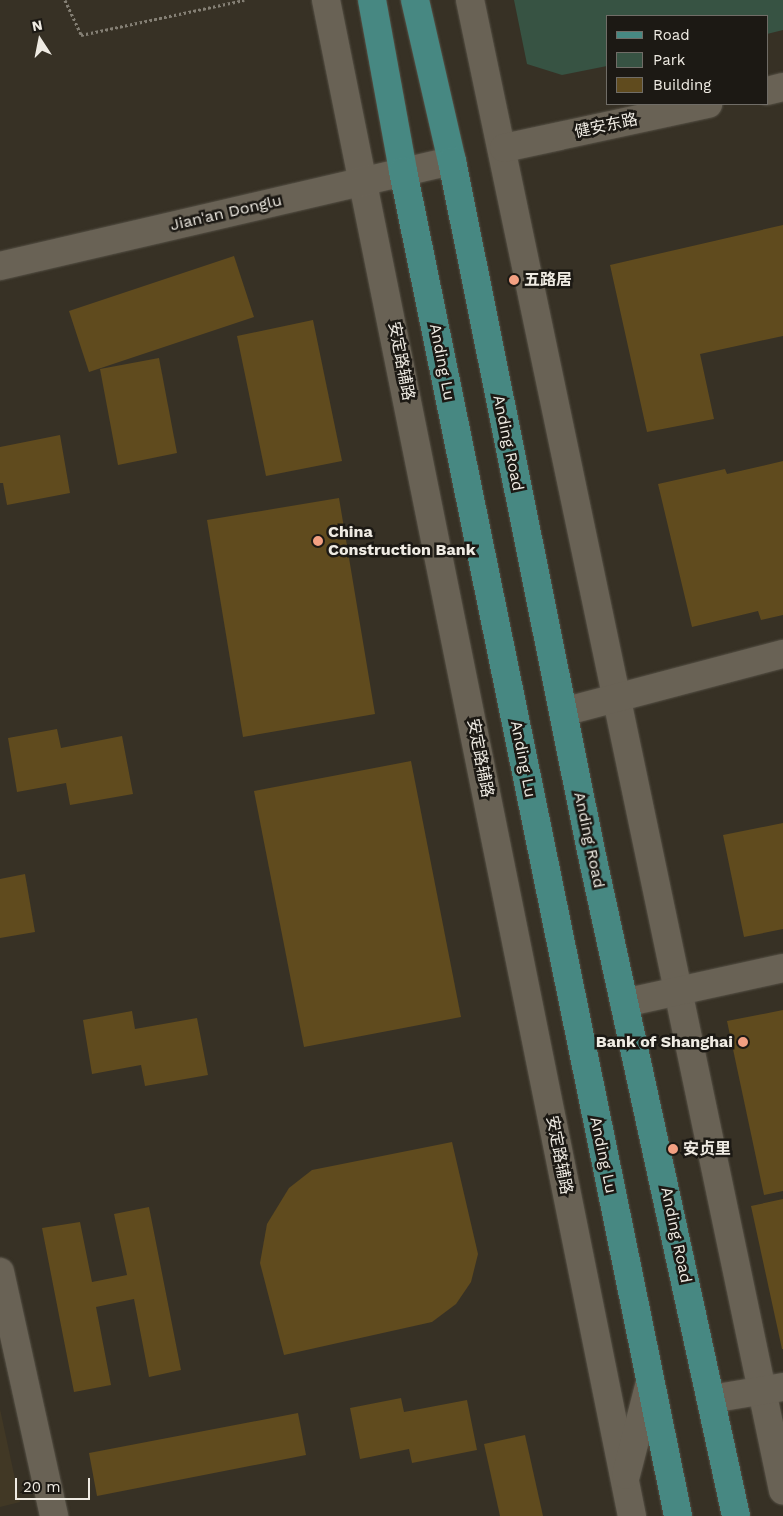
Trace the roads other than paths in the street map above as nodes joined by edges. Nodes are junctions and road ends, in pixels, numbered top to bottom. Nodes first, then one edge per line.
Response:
1 (326, 0) edge
2 (372, 0) edge
3 (415, 0) edge
4 (470, 0) edge
5 (783, 87) edge
6 (768, 91) edge
7 (703, 105) edge
8 (504, 148) junction
9 (452, 162) junction
10 (403, 171) junction
11 (364, 180) junction
12 (0, 266) edge
13 (783, 654) edge
14 (618, 696) junction
15 (563, 712) junction
16 (783, 968) edge
17 (678, 989) junction
18 (624, 1003) junction
19 (0, 1272) edge
20 (650, 1382) junction
21 (772, 1390) edge
22 (710, 1399) junction
23 (624, 1481) junction
24 (783, 1491) edge
25 (54, 1516) edge
26 (632, 1516) edge
27 (678, 1516) edge
28 (736, 1516) edge

1 - 11 street, 安定路辅路
2 - 10 main road, Anding Lu
3 - 9 main road
4 - 8 street
5 - 6 street
7 - 8 street, 健安东路
8 - 14 street
9 - 10 street, Jian'an Donglu
9 - 15 main road, Anding Road
10 - 11 street, Jian'an Donglu
10 - 20 main road, Anding Lu
11 - 12 street, Jian'an Donglu
11 - 23 street, 安定路辅路
13 - 14 street
14 - 15 street
14 - 17 street
15 - 18 main road, Anding Road
16 - 17 street
17 - 18 street
17 - 21 street
18 - 22 main road, Anding Road
19 - 25 street
20 - 23 street
20 - 27 main road, Anding Lu
21 - 22 street
21 - 24 street
22 - 28 main road, Anding Road
23 - 26 street, 安定路辅路

